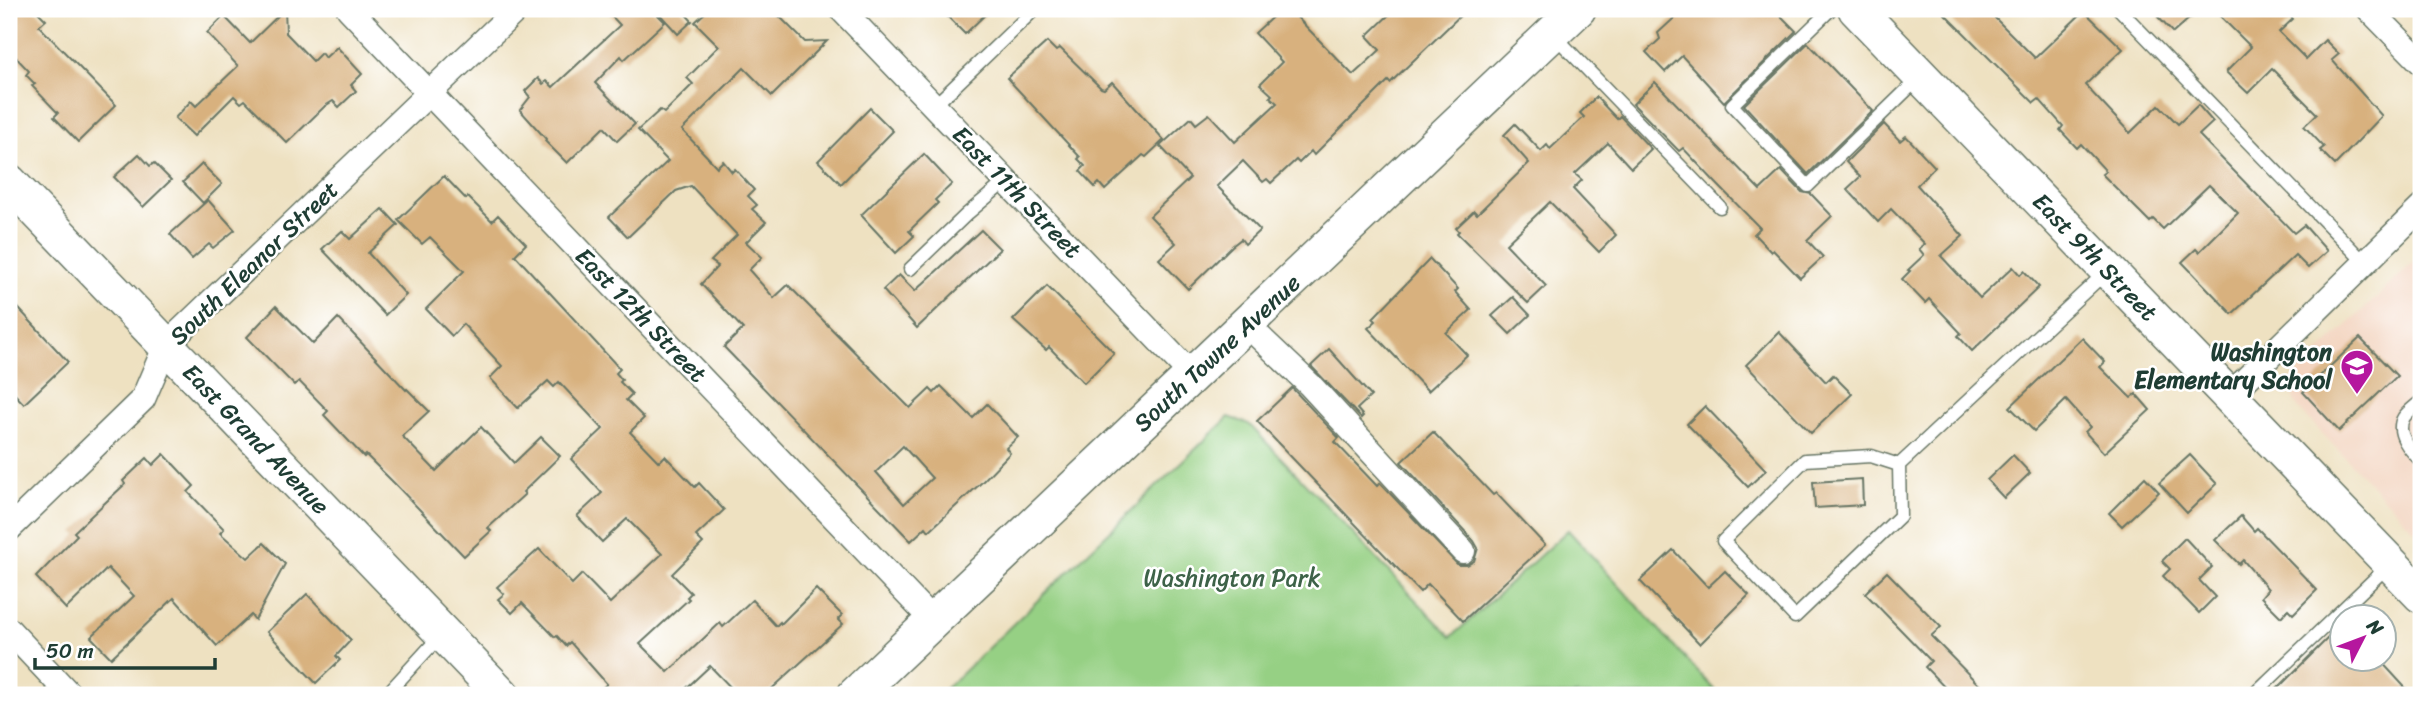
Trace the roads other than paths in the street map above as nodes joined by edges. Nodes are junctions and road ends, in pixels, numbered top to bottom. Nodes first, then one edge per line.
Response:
1 (348, 9) edge
2 (517, 9) edge
3 (841, 9) edge
4 (1035, 9) edge
5 (1578, 9) edge
6 (1831, 9) edge
7 (1856, 9) edge
8 (2119, 9) edge
9 (2370, 9) edge
10 (1553, 33) junction
11 (2421, 62) edge
12 (1921, 76) junction
13 (430, 93) junction
14 (934, 106) junction
15 (1006, 181) junction
16 (9, 183) edge
17 (1720, 207) dead end
18 (2421, 208) edge
19 (2365, 263) junction
20 (910, 269) dead end
21 (2108, 270) junction
22 (1247, 325) junction
23 (166, 345) junction
24 (1193, 376) junction
25 (2230, 396) junction
26 (2421, 401) edge
27 (2421, 461) edge
28 (1899, 465) junction
29 (9, 529) edge
30 (1463, 551) dead end
31 (2391, 564) junction
32 (2421, 595) edge
33 (933, 621) junction
34 (9, 630) edge
35 (443, 633) junction
36 (70, 695) edge
37 (386, 695) edge
38 (502, 695) edge
39 (855, 695) edge
40 (2253, 695) edge

1 - 13 street, East 12th Street
2 - 13 street, South Eleanor Street
3 - 14 street, East 11th Street
4 - 14 lane
5 - 10 street, South Towne Avenue
6 - 12 lane
7 - 12 street, East 9th Street
8 - 19 lane
9 - 11 street
10 - 17 lane
10 - 22 street, South Towne Avenue
12 - 21 street, East 9th Street
13 - 23 street, South Eleanor Street
13 - 33 street, East 12th Street
14 - 15 street, East 11th Street
15 - 20 lane
15 - 24 street, East 11th Street
16 - 23 street, East Grand Avenue
18 - 19 street
19 - 25 street
21 - 25 street, East 9th Street
21 - 28 lane
22 - 24 street, South Towne Avenue
22 - 30 street
23 - 29 street, South Eleanor Street
23 - 35 street, East Grand Avenue
24 - 33 street, South Towne Avenue
25 - 31 street, East 9th Street
26 - 27 lane
28 - 28 lane
31 - 32 street, East 9th Street
31 - 40 lane
33 - 39 street, South Towne Avenue
34 - 36 street
35 - 37 lane
35 - 38 street, East Grand Avenue

